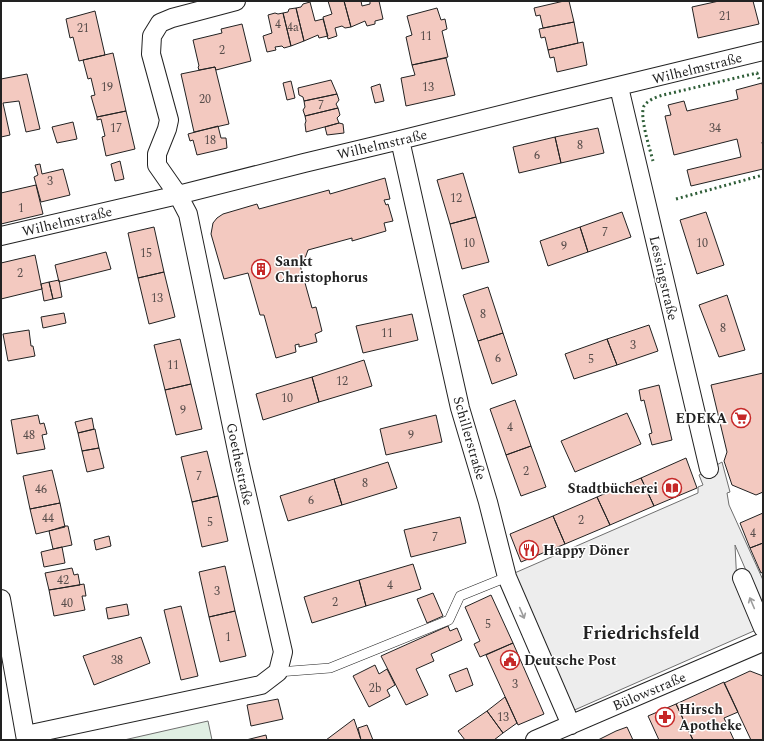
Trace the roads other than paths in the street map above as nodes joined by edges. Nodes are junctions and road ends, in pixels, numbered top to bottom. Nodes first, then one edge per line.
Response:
1 (236, 1) edge
2 (763, 51) edge
3 (619, 87) junction
4 (400, 140) junction
5 (178, 195) junction
6 (1, 236) edge
7 (709, 469) dead end
8 (507, 577) junction
9 (742, 578) dead end
10 (1, 599) edge
11 (763, 628) edge
12 (763, 642) edge
13 (278, 672) junction
14 (571, 725) junction
15 (26, 737) edge
16 (535, 740) edge

1 - 5 street, Goethestraße
2 - 3 street, Wilhelmstraße
3 - 4 street, Wilhelmstraße
3 - 7 street, Lessingstraße
4 - 5 street, Wilhelmstraße
4 - 8 street, Schillerstraße
5 - 6 street, Wilhelmstraße
5 - 13 street, Goethestraße
8 - 13 lane
8 -> 14 street, Schillerstraße
11 -> 9 street
10 - 15 street
12 - 14 street, Bülowstraße
13 - 15 street
14 - 16 street, Bülowstraße

